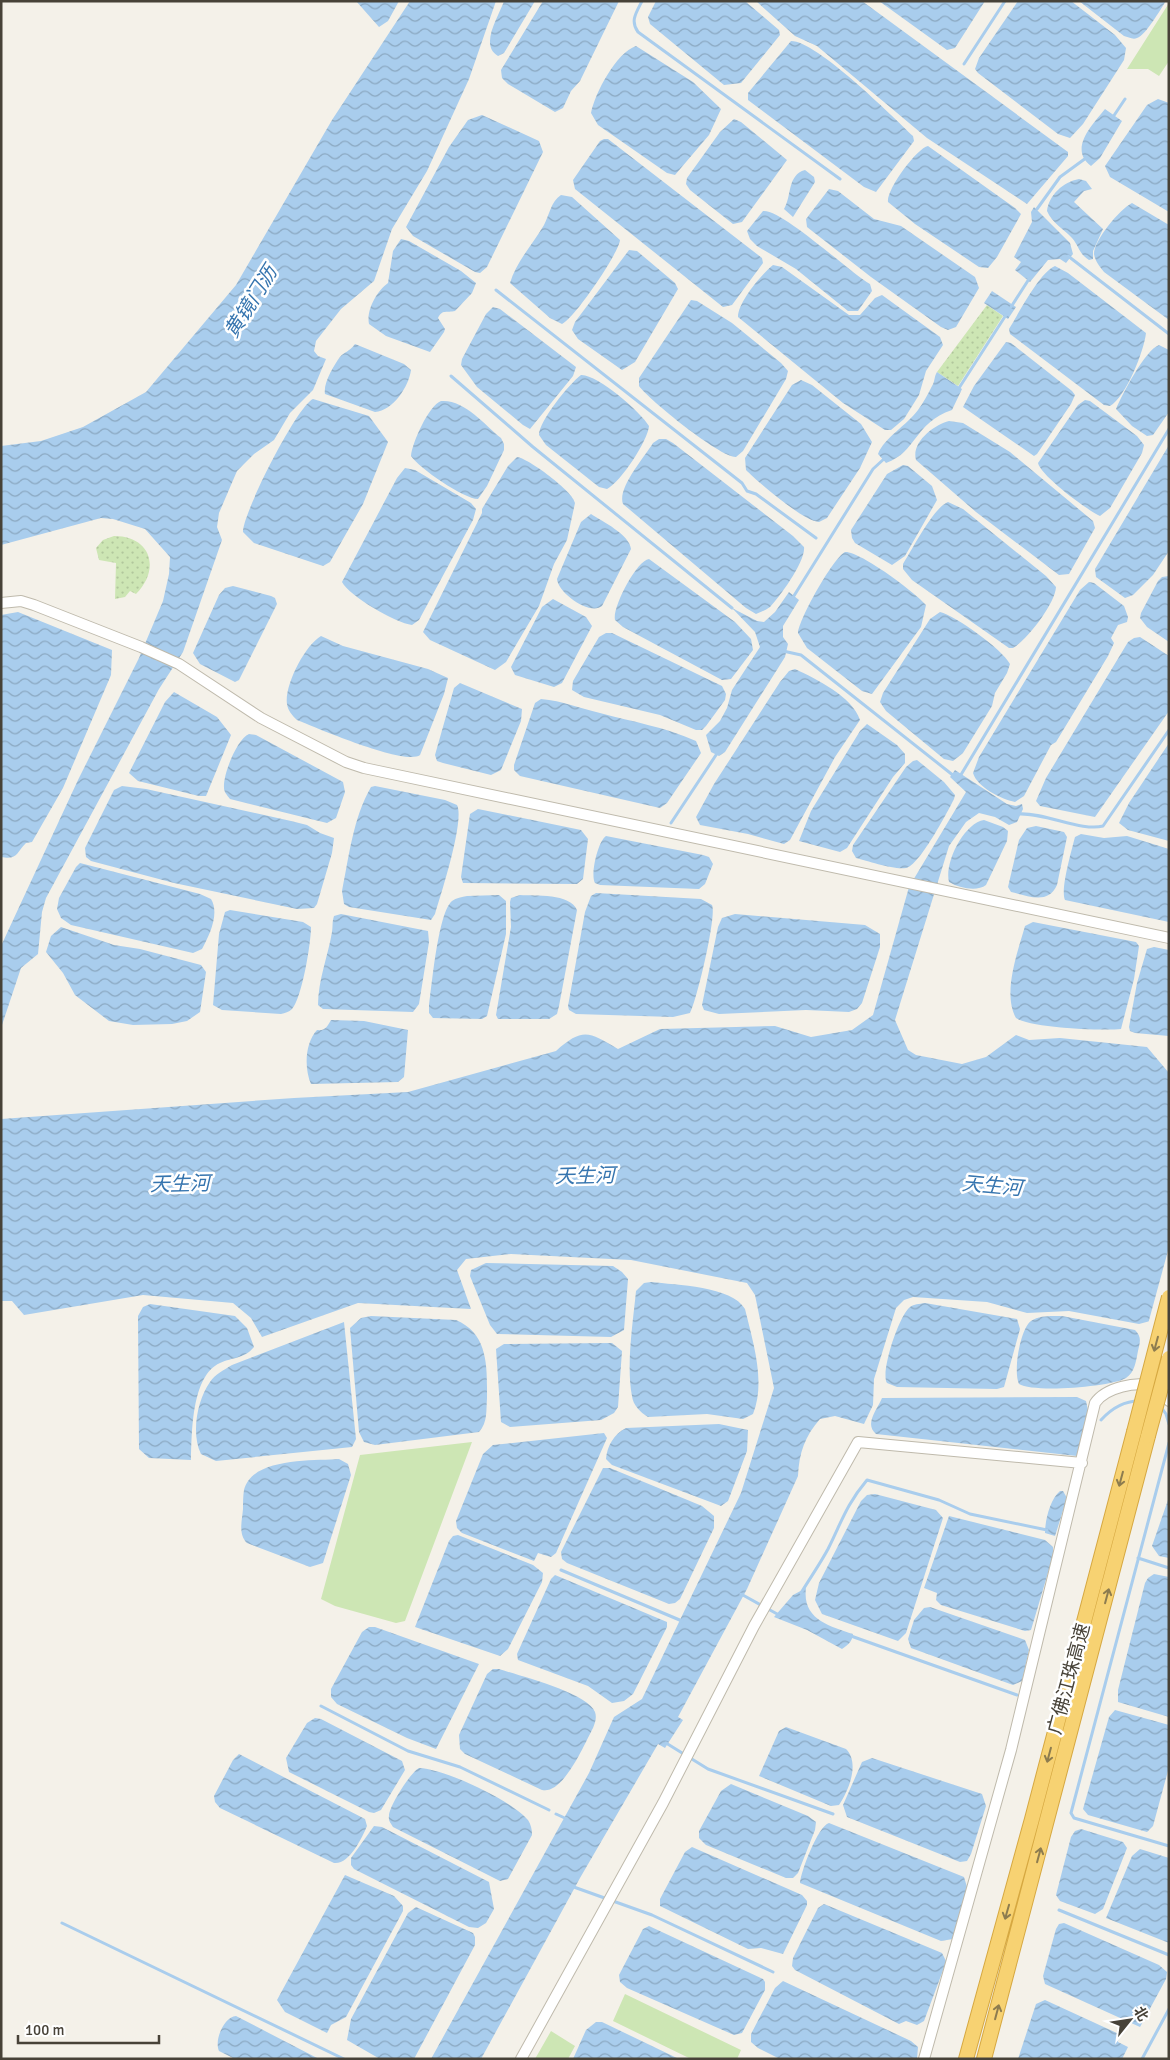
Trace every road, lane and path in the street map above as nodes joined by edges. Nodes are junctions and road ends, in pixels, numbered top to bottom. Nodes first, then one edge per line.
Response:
1 (1, 603) edge
2 (1169, 938) edge
3 (1169, 1297) edge
4 (1169, 1358) edge
5 (1169, 1400) edge
6 (1082, 1463) junction
7 (522, 2059) edge
8 (924, 2059) edge
9 (966, 2059) edge
10 (984, 2059) edge

1 - 2 street
3 -> 9 highway, 广佛江珠高速, bridge
10 -> 4 highway, 广佛江珠高速, bridge
5 - 6 street
6 - 7 street
6 - 8 street

